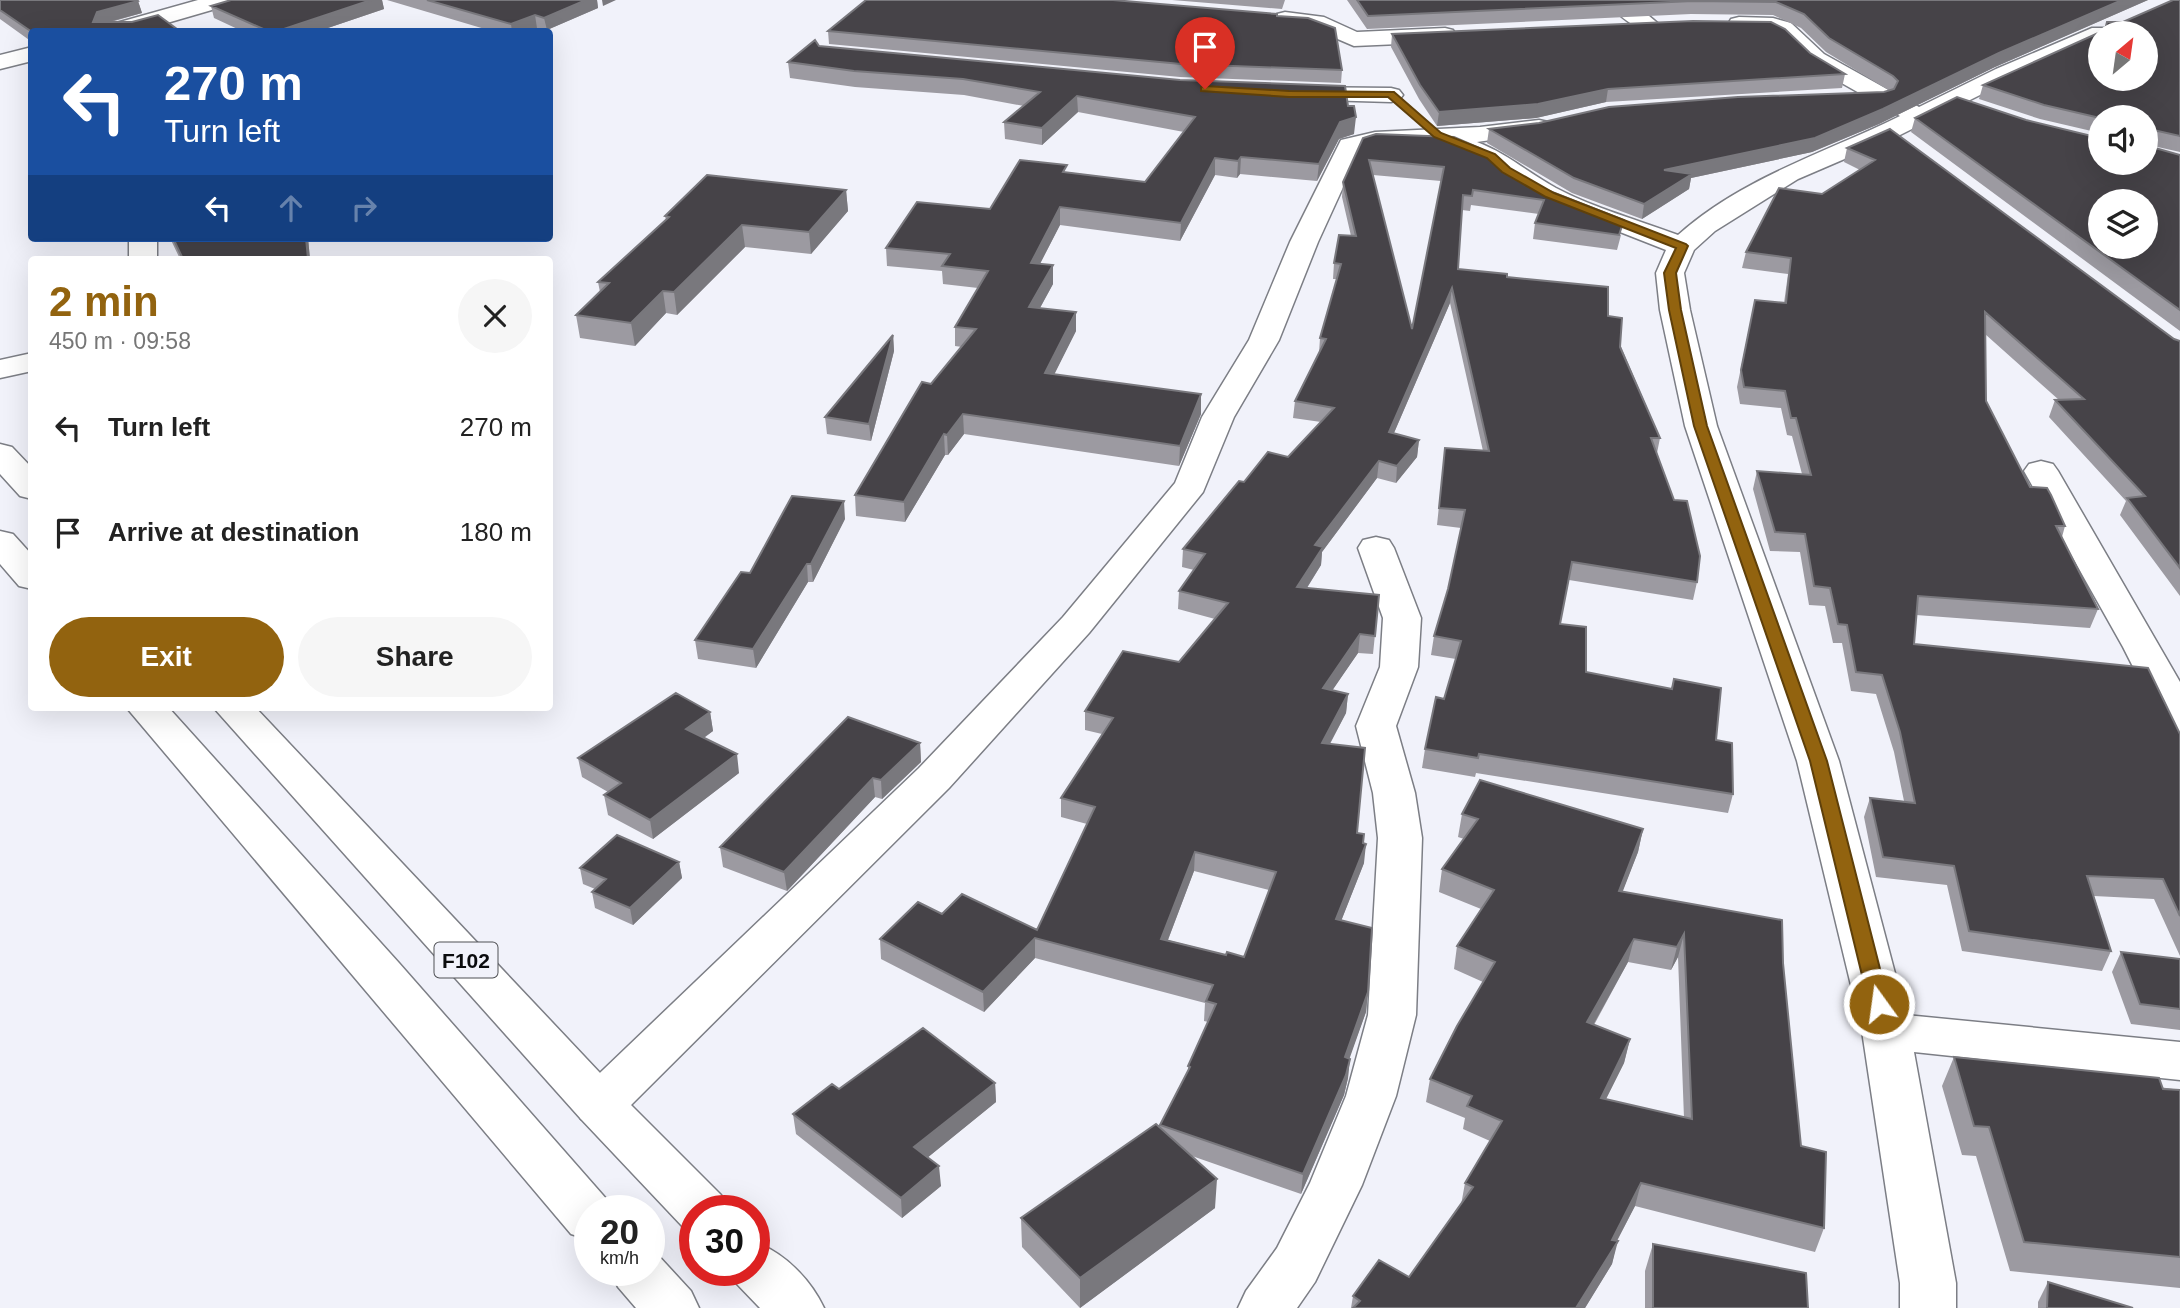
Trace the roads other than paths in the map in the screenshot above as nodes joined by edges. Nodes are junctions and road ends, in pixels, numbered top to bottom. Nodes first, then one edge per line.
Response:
1 (221, 0) edge
2 (1324, 0) edge
3 (1617, 0) edge
4 (1263, 17) edge
5 (1717, 24) edge
6 (1677, 25) edge
7 (1650, 26) junction
8 (1623, 27) edge
9 (124, 28) edge
10 (1330, 28) junction
11 (1469, 34) edge
12 (1354, 39) junction
13 (2088, 39) edge
14 (28, 55) edge
15 (0, 62) edge
16 (1277, 93) edge
17 (1391, 94) junction
18 (1878, 96) junction
19 (1842, 97) edge
20 (1949, 100) junction
21 (1984, 111) edge
22 (1559, 123) edge
23 (1905, 131) junction
24 (1437, 135) junction
25 (1682, 246) junction
26 (28, 363) edge
27 (0, 369) edge
28 (0, 454) edge
29 (2041, 471) dead end
30 (28, 485) edge
31 (0, 542) edge
32 (1376, 548) dead end
33 (28, 574) edge
34 (150, 711) edge
35 (237, 711) edge
36 (2180, 720) edge
37 (1886, 1031) junction
38 (2180, 1061) edge
39 (599, 1105) junction
40 (686, 1195) edge
41 (574, 1199) edge
42 (770, 1281) edge
43 (651, 1286) edge
44 (671, 1308) edge
45 (796, 1308) edge
46 (1266, 1308) edge
47 (1928, 1308) edge

1 - 9 street
2 - 10 street
3 - 7 street
4 - 10 street
5 - 18 street
6 - 7 street
7 - 8 street
10 - 12 street
11 - 12 street
12 - 17 street
13 - 20 street
14 - 15 street
16 - 17 street
17 - 24 street
18 - 19 street
18 - 23 street
20 - 21 street
20 - 23 street
22 - 24 street
23 - 25 street
24 - 25 street
24 - 39 street
25 - 37 street
26 - 27 street
28 - 30 street
29 - 36 street
31 - 33 street
32 - 46 street
34 - 41 street
35 - 39 street, F102
37 - 38 street
37 - 47 street
39 - 40 street, F102
42 - 45 street
43 - 44 street

